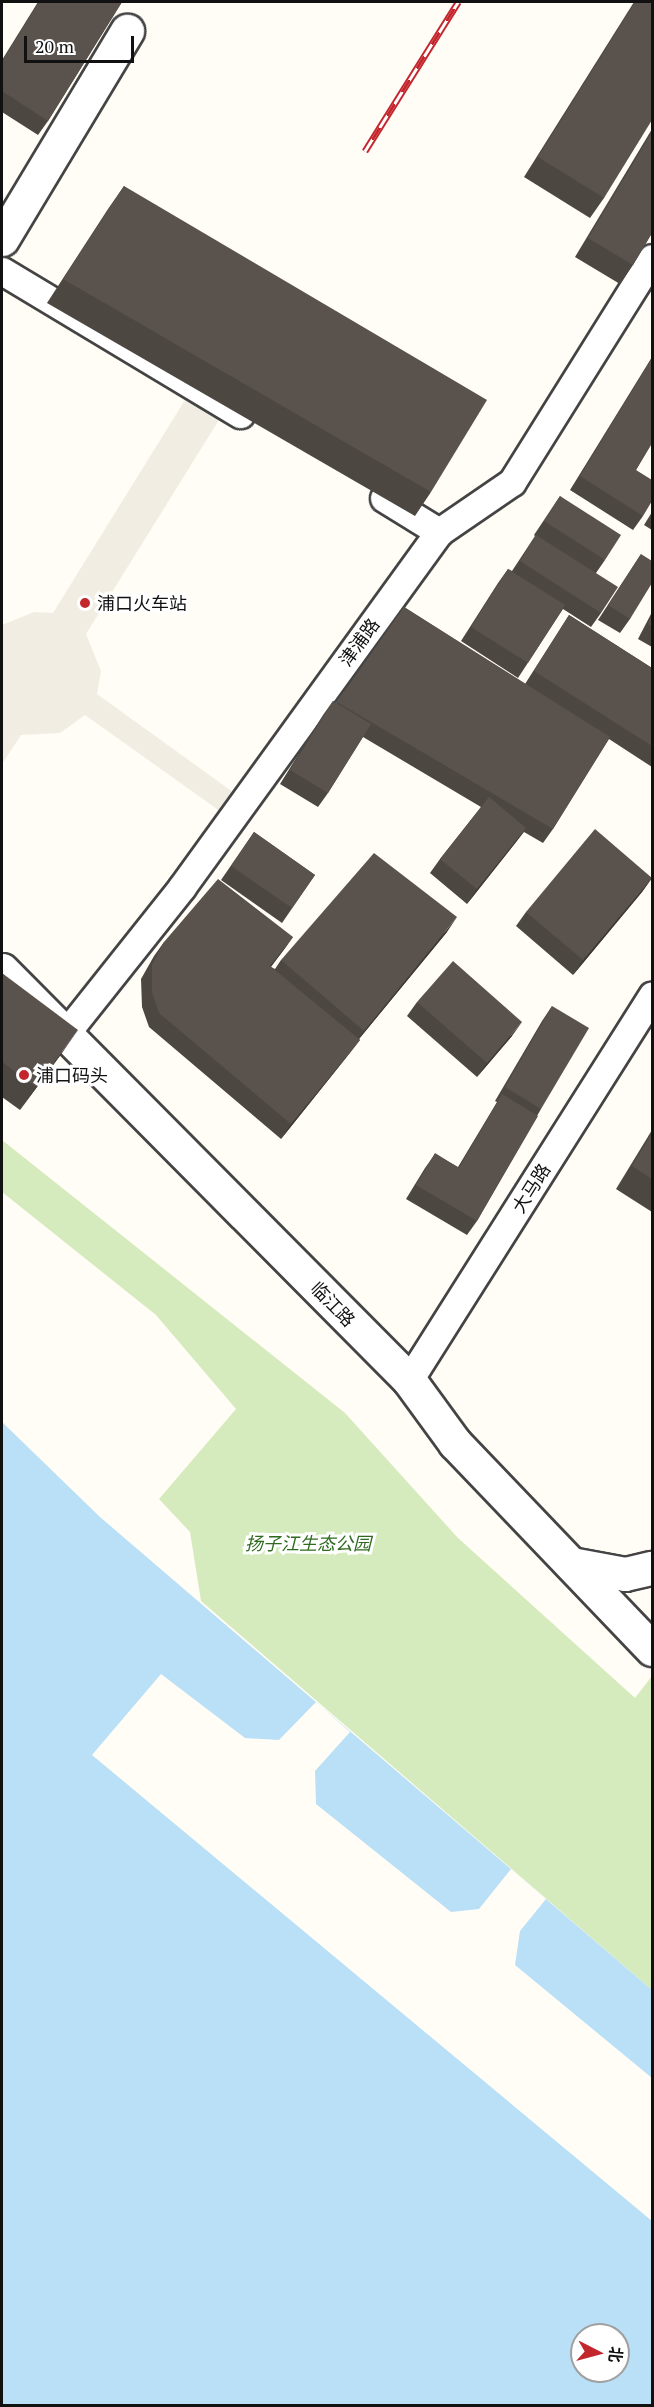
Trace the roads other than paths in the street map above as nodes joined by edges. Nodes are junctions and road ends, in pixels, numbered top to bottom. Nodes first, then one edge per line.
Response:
1 (127, 31) dead end
2 (2, 239) edge
3 (652, 258) edge
4 (2, 271) edge
5 (267, 430) dead end
6 (365, 487) dead end
7 (439, 532) junction
8 (2, 970) edge
9 (652, 995) edge
10 (66, 1033) junction
11 (409, 1380) junction
12 (571, 1564) junction
13 (652, 1568) edge
14 (652, 1649) edge

1 - 2 street
3 - 7 street, 津浦路
4 - 5 street
6 - 7 street
7 - 10 street, 津浦路
8 - 10 street, 临江路
9 - 11 street, 大马路
10 - 11 street, 临江路
11 - 12 street, 临江路
12 - 13 street
12 - 14 street, 临江路

